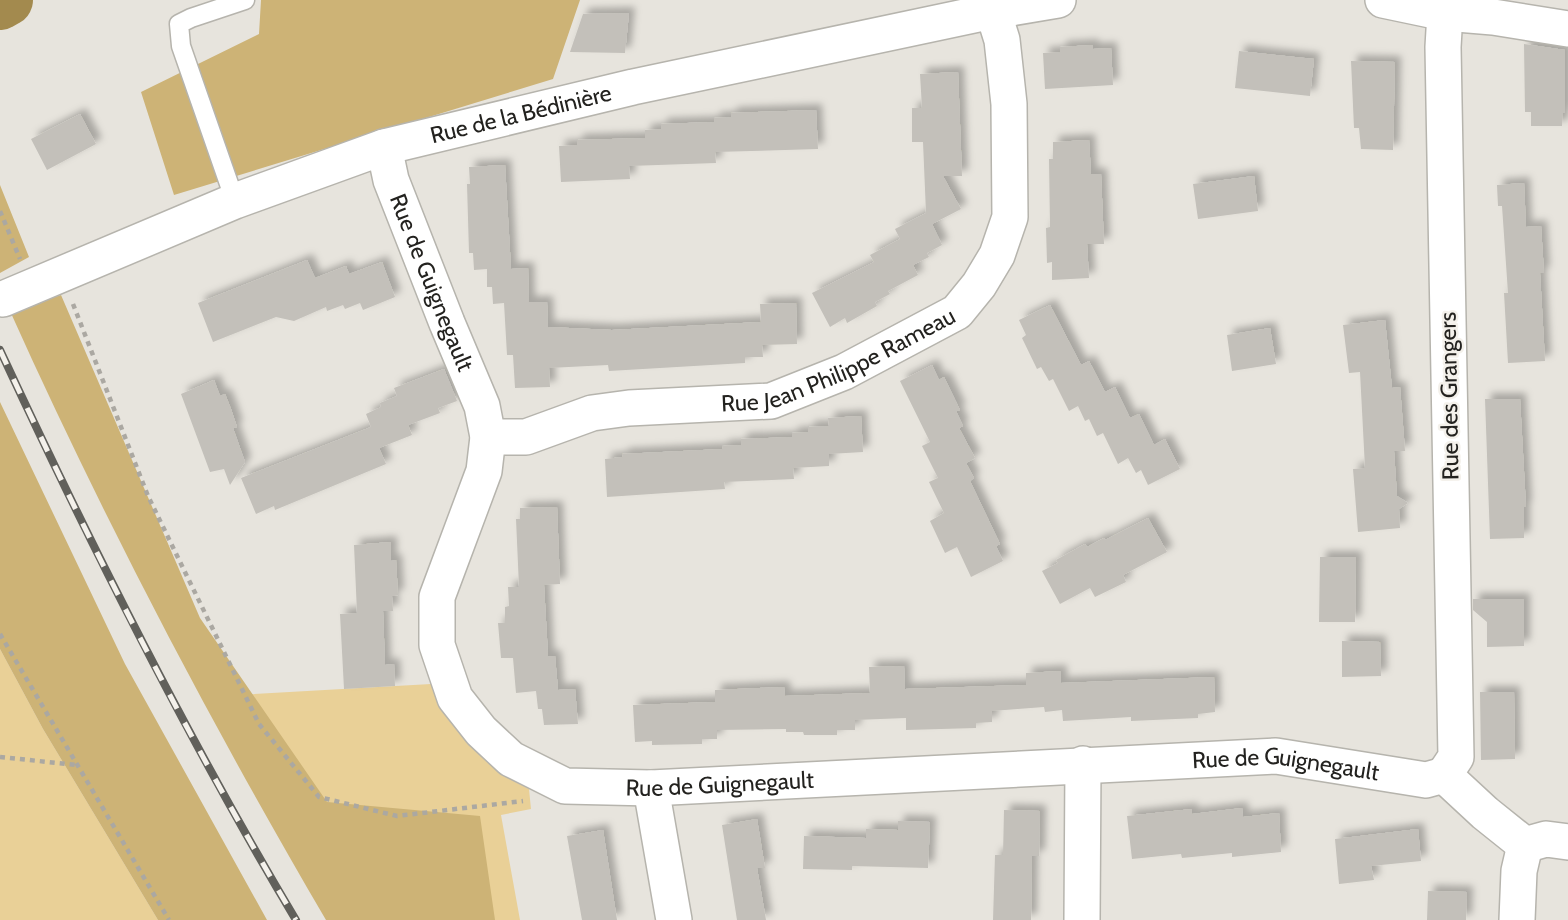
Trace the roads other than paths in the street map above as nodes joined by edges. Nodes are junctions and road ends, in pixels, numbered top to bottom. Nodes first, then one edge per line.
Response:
1 (245, 0) edge
2 (1058, 0) edge
3 (1383, 0) edge
4 (993, 12) junction
5 (1445, 13) junction
6 (1568, 29) edge
7 (384, 147) junction
8 (235, 201) junction
9 (17, 293) road end
10 (488, 437) junction
11 (1083, 764) junction
12 (1444, 775) junction
13 (650, 788) junction
14 (1568, 842) edge
15 (1525, 845) junction
16 (674, 920) edge
17 (1082, 920) edge
18 (1517, 920) edge

1 - 8 lane
2 - 4 street, Rue de la Bédinière
3 - 5 street
4 - 7 street, Rue de la Bédinière
4 - 10 street, Rue Jean Philippe Rameau
5 - 6 street
5 - 12 street, Rue des Grangers
7 - 8 street, Rue de la Bédinière
7 - 10 street, Rue de Guignegault
8 - 9 street, Rue de la Bédinière
10 - 13 street, Rue de Guignegault
11 - 12 street, Rue de Guignegault
11 - 13 street, Rue de Guignegault
11 - 17 street
12 - 15 street
13 - 16 street
14 - 15 street
15 - 18 street

